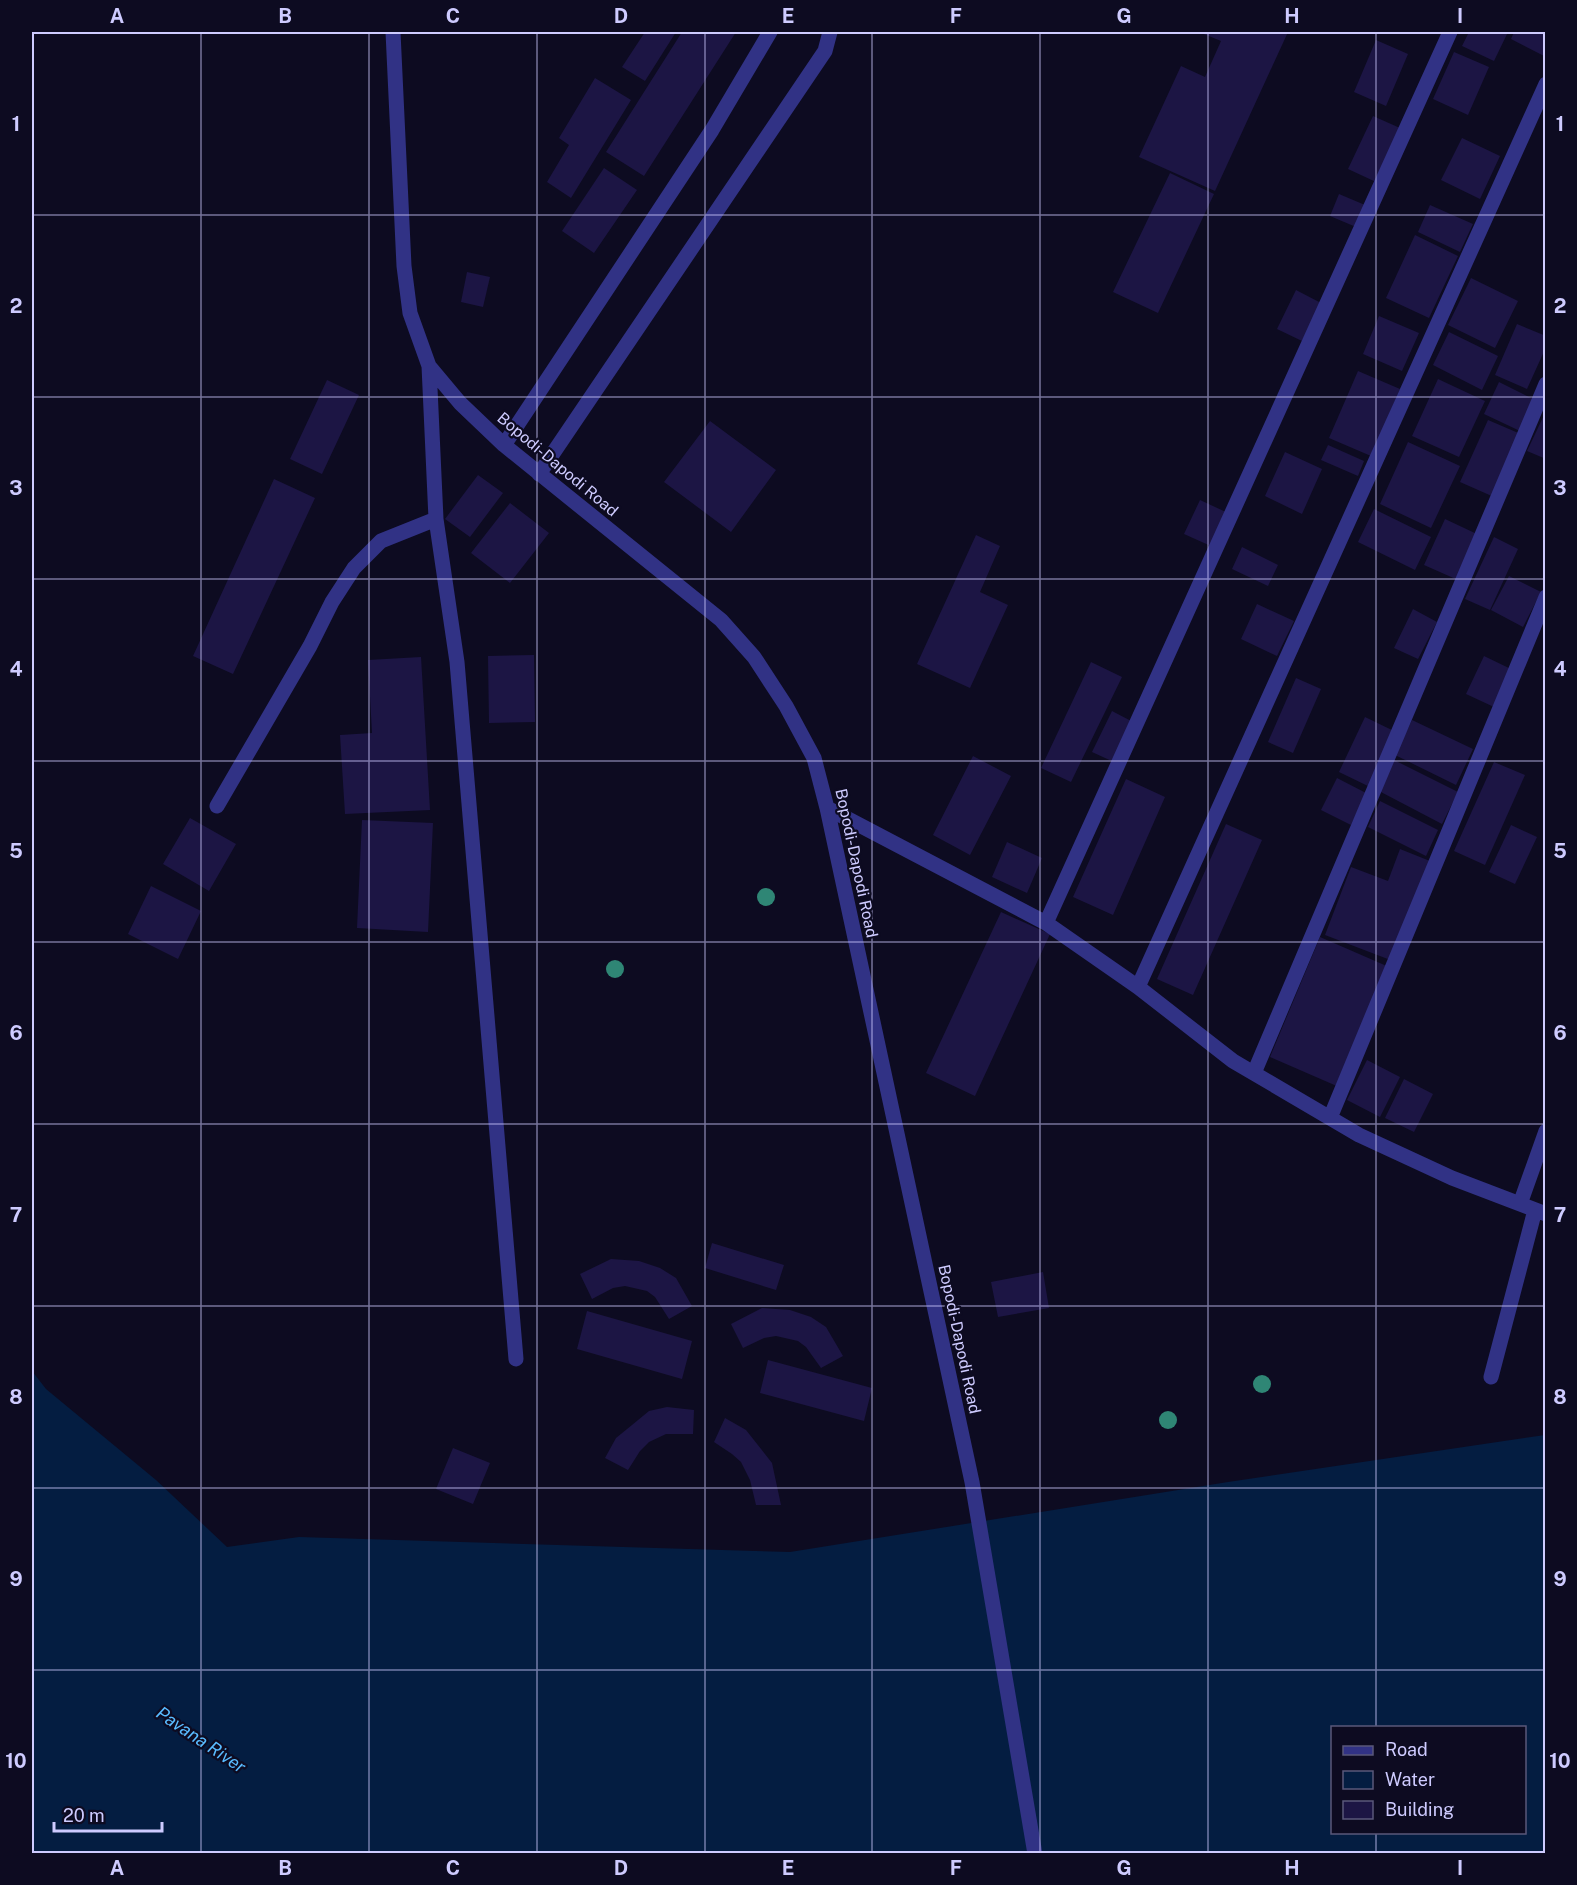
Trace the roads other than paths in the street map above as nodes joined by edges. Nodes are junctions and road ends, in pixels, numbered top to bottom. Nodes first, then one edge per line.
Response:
1 (393, 32) edge
2 (770, 32) edge
3 (830, 32) edge
4 (1450, 32) edge
5 (1545, 84) edge
6 (429, 366) junction
7 (1545, 384) edge
8 (504, 445) junction
9 (539, 474) junction
10 (436, 519) junction
11 (1545, 597) edge
12 (217, 806) dead end
13 (827, 808) junction
14 (1046, 923) junction
15 (1138, 987) junction
16 (1254, 1073) junction
17 (1330, 1118) junction
18 (1545, 1131) edge
19 (1520, 1204) junction
20 (1540, 1212) edge
21 (516, 1359) dead end
22 (1491, 1377) dead end
23 (1035, 1854) edge

1 - 6 street, Bopodi-Dapodi Road
2 - 8 street
3 - 9 street
4 - 14 street
5 - 15 street
6 - 8 street, Bopodi-Dapodi Road
6 - 10 street
7 - 16 street
8 - 9 street, Bopodi-Dapodi Road
9 - 13 street, Bopodi-Dapodi Road
10 - 12 street
10 - 21 street
11 - 17 street
13 - 14 street
13 - 23 street, Bopodi-Dapodi Road
14 - 15 street
15 - 16 street
16 - 17 street
17 - 19 street
18 - 19 street
19 - 20 street
20 - 22 street

